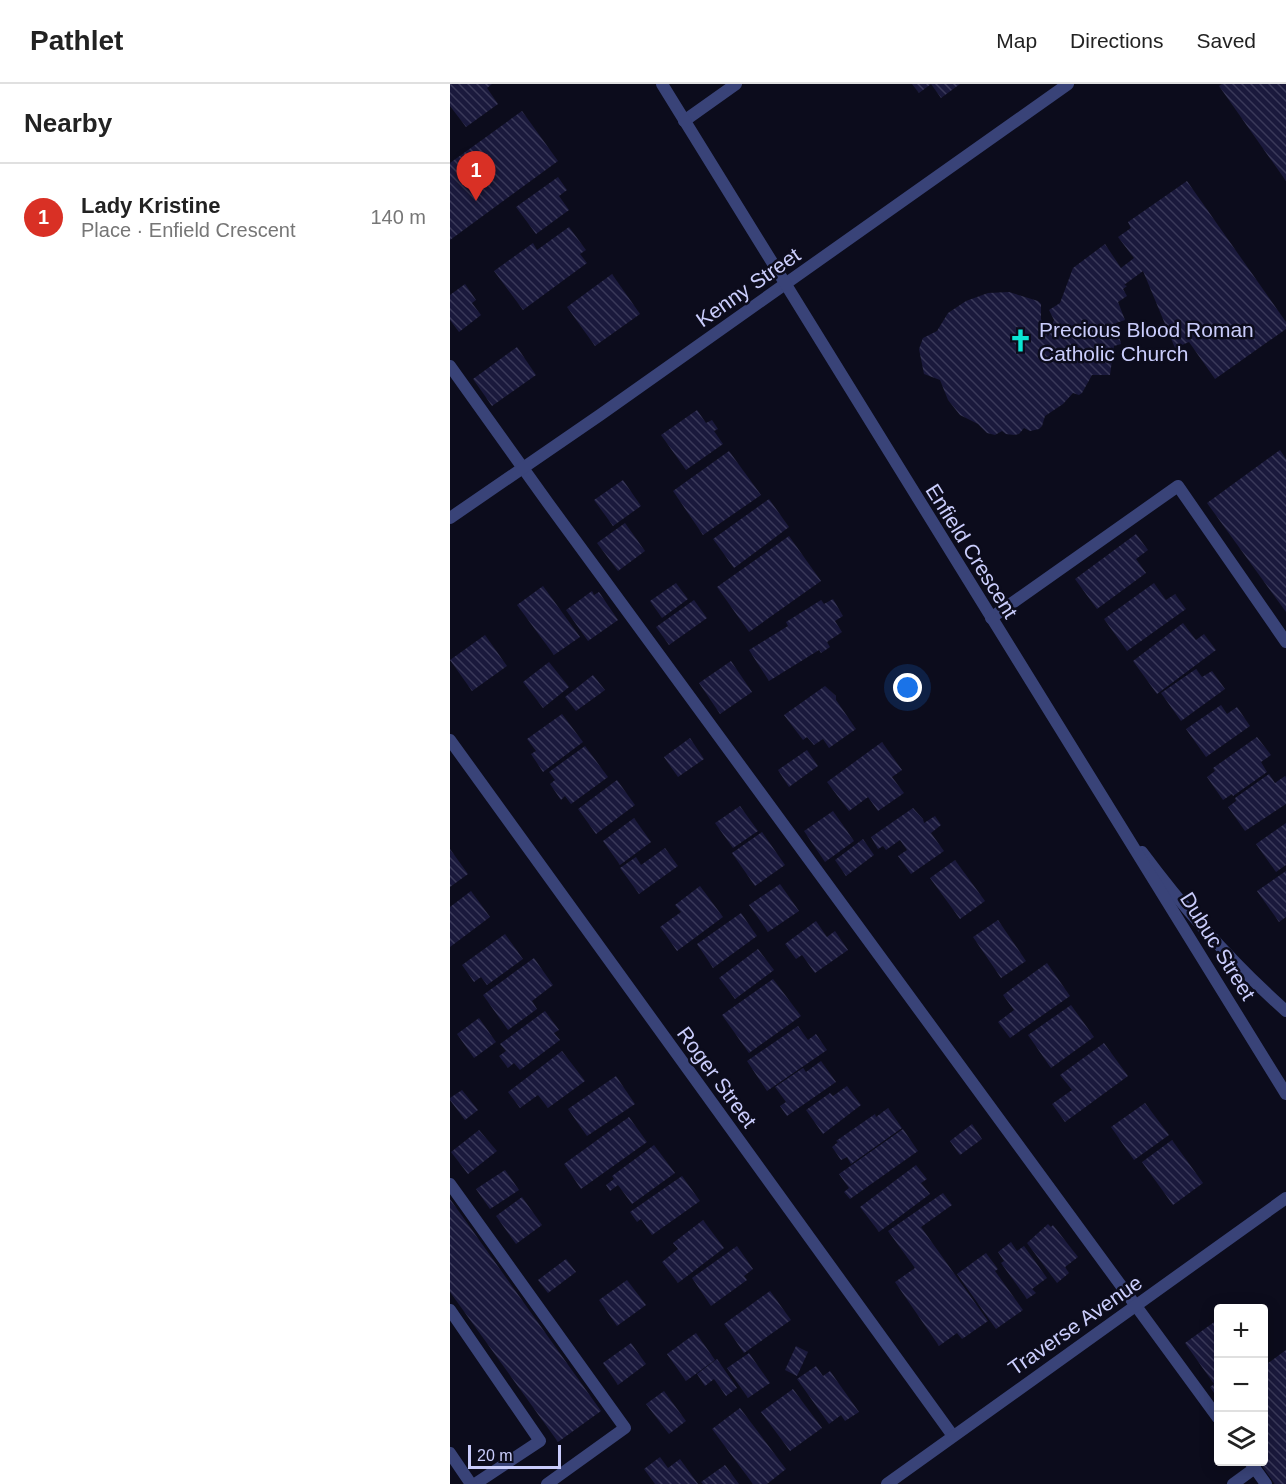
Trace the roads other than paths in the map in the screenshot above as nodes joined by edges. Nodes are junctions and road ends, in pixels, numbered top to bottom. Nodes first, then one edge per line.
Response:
1 (662, 84) edge
2 (736, 84) edge
3 (1068, 84) edge
4 (684, 121) junction
5 (785, 285) junction
6 (450, 366) edge
7 (523, 467) junction
8 (450, 518) edge
9 (991, 618) junction
10 (1286, 642) edge
11 (450, 740) edge
12 (1116, 818) junction
13 (1286, 1011) edge
14 (1286, 1094) edge
15 (450, 1184) edge
16 (1286, 1198) edge
17 (1137, 1305) junction
18 (450, 1310) edge
19 (1214, 1412) edge
20 (953, 1436) junction
21 (450, 1453) edge
22 (1252, 1466) edge
23 (1254, 1466) edge
24 (471, 1484) edge
25 (475, 1484) edge
26 (547, 1484) edge
27 (887, 1484) edge
28 (1233, 1484) edge
29 (1266, 1484) edge

1 - 4 street, Enfield Crescent
2 - 4 street
3 - 5 street, Kenny Street
4 - 5 street, Enfield Crescent
5 - 7 street, Kenny Street
5 - 9 street, Enfield Crescent
6 - 7 street
7 - 8 street, Kenny Street
7 - 17 street
9 - 10 street
9 - 12 street, Enfield Crescent
11 - 20 street, Roger Street
12 - 13 street, Enfield Crescent
12 - 14 street, Dubuc Street
15 - 26 street
16 - 17 street, Traverse Avenue
17 - 19 street
17 - 20 street, Traverse Avenue
18 - 25 street
20 - 27 street, Traverse Avenue
21 - 24 street
22 - 28 street
23 - 29 street

